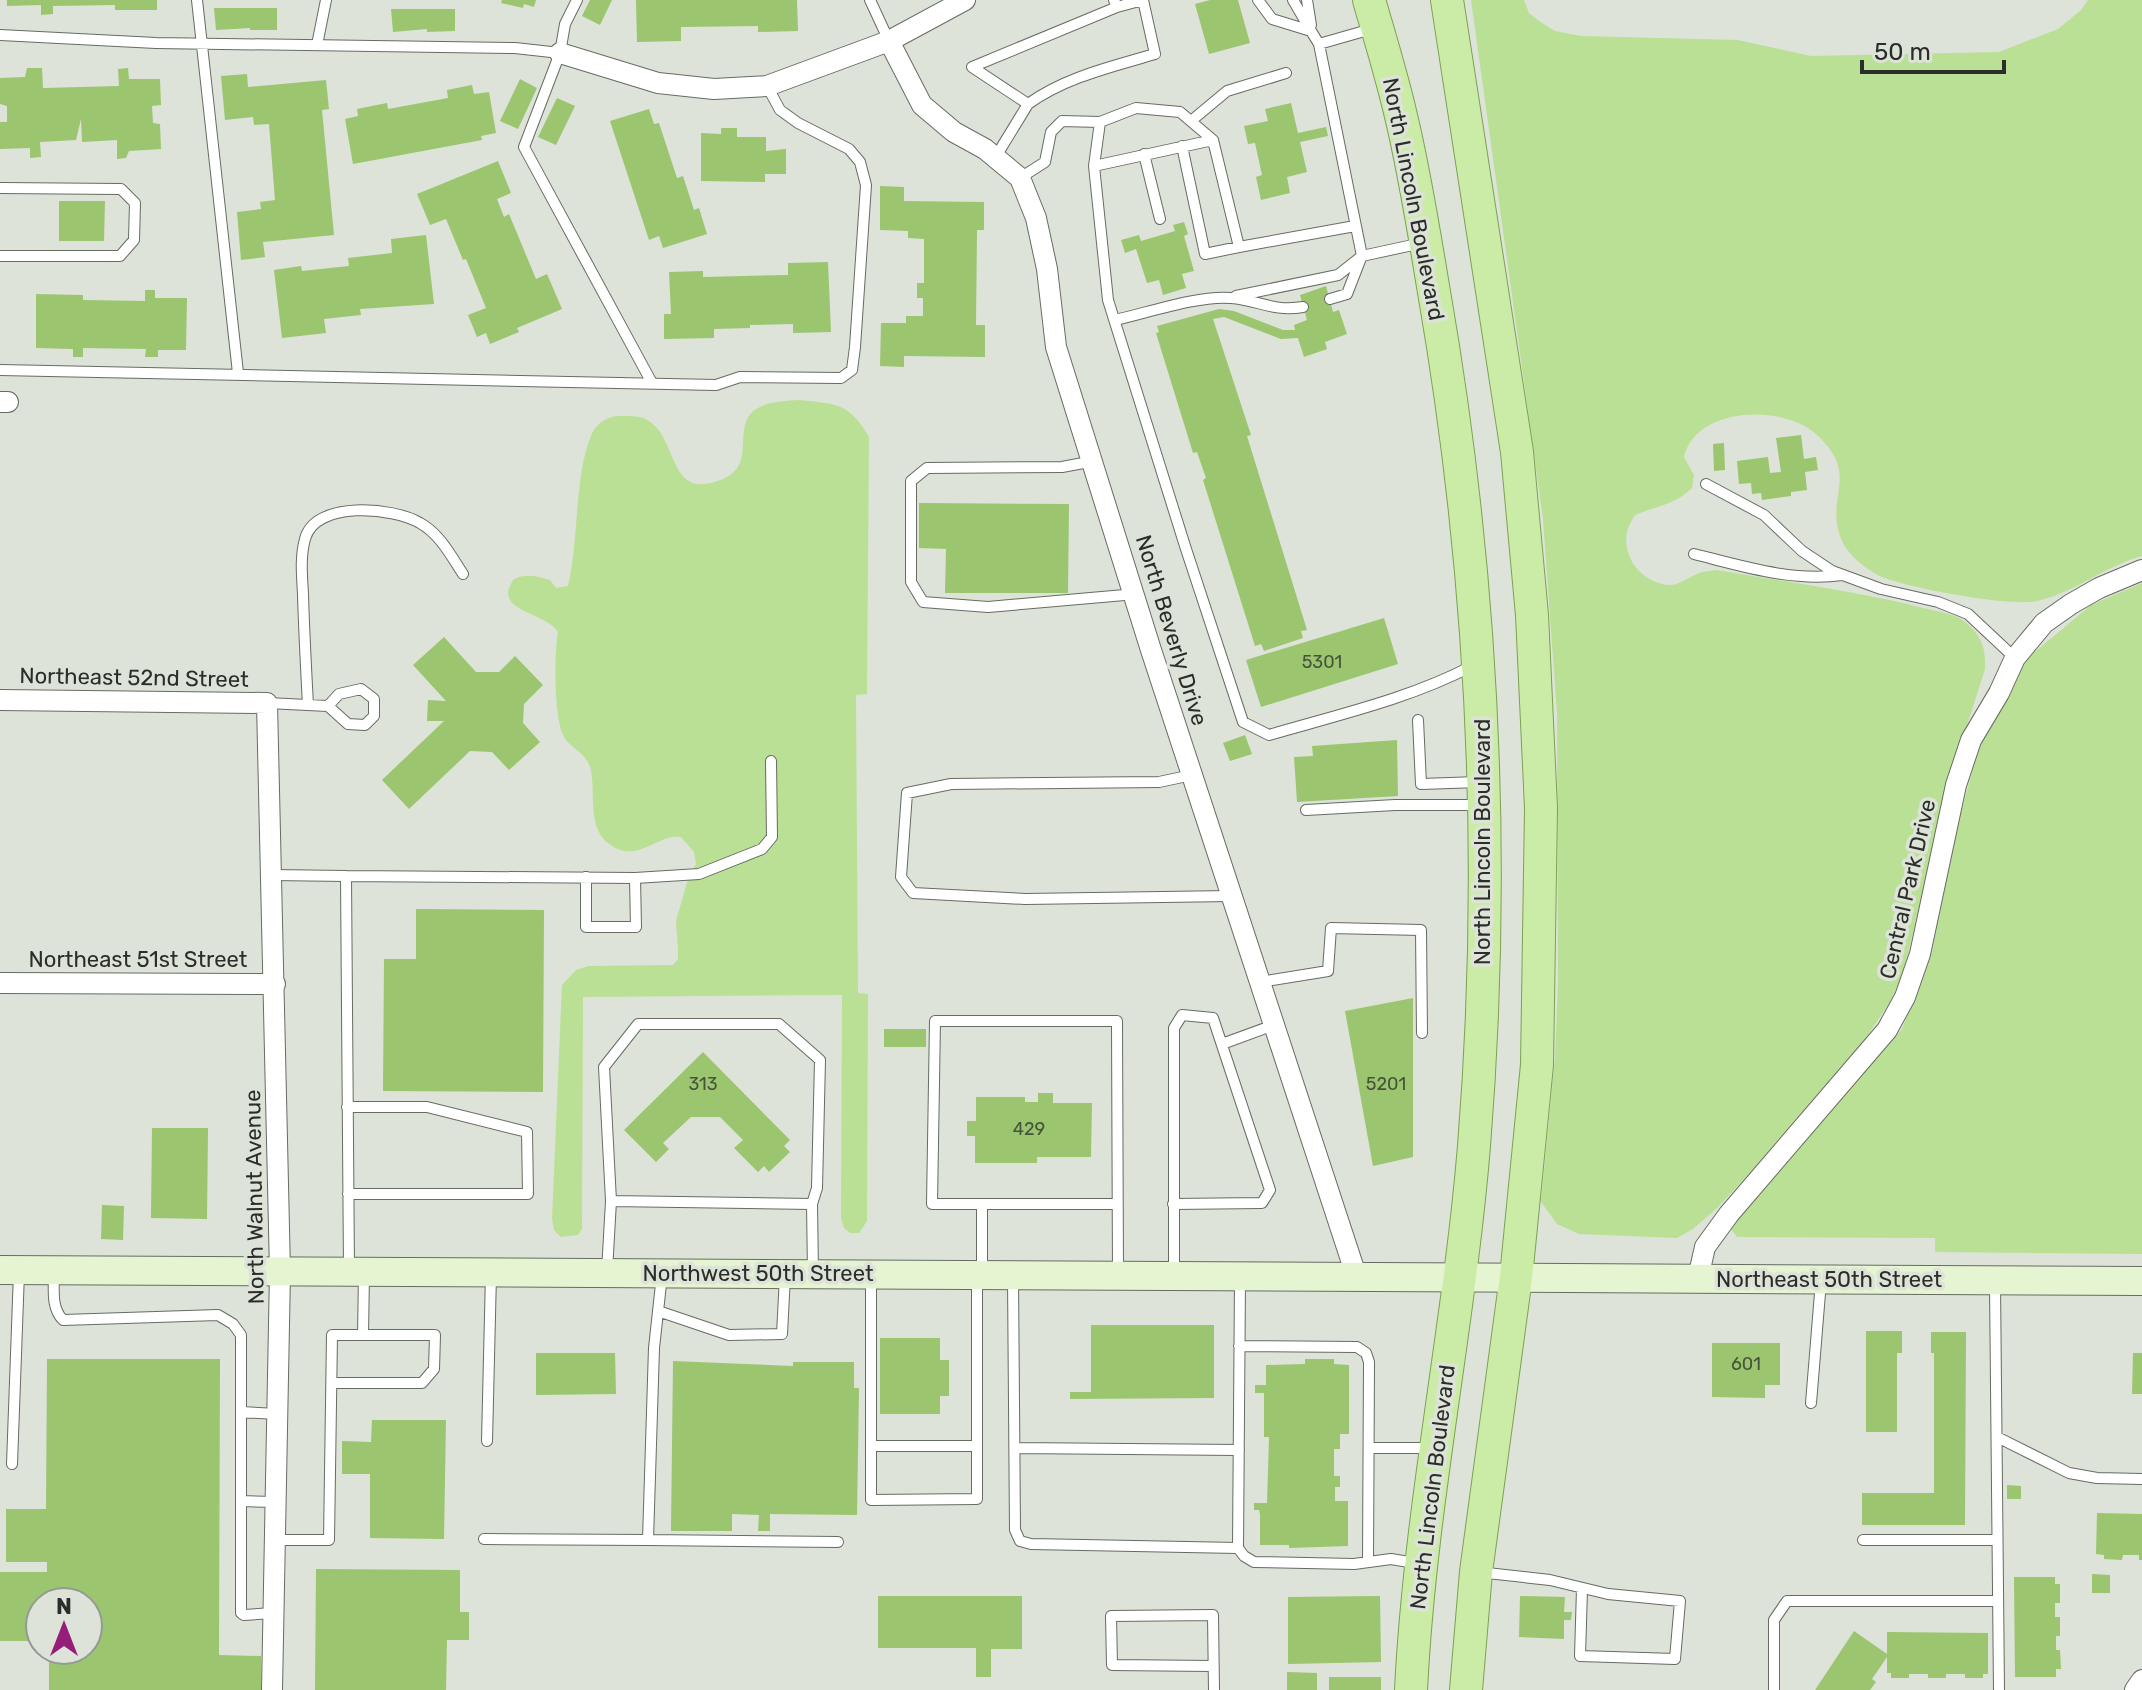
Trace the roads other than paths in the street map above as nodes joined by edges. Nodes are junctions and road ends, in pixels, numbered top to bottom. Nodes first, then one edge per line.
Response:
1 (197, 0) edge
2 (326, 0) edge
3 (577, 0) edge
4 (870, 0) edge
5 (965, 0) edge
6 (1258, 0) edge
7 (1293, 0) edge
8 (1307, 0) edge
9 (1447, 0) edge
10 (1116, 3) edge
11 (1373, 14) edge
12 (1311, 31) junction
13 (0, 35) edge
14 (889, 41) junction
15 (202, 43) junction
16 (1319, 44) junction
17 (317, 45) junction
18 (560, 53) junction
19 (1286, 73) dead end
20 (767, 86) junction
21 (1028, 104) junction
22 (1191, 121) junction
23 (1100, 122) junction
24 (1213, 140) junction
25 (1182, 146) junction
26 (1144, 154) junction
27 (995, 158) junction
28 (1094, 166) junction
29 (1020, 178) junction
30 (0, 188) edge
31 (1160, 219) dead end
32 (1355, 226) junction
33 (1426, 243) junction
34 (1239, 247) junction
35 (0, 256) edge
36 (1362, 256) junction
37 (1230, 297) junction
38 (1330, 299) dead end
39 (1303, 307) dead end
40 (1115, 320) junction
41 (0, 370) edge
42 (238, 373) junction
43 (652, 383) junction
44 (1094, 461) junction
45 (1706, 484) dead end
46 (1694, 554) dead end
47 (2142, 570) edge
48 (463, 574) dead end
49 (1844, 575) junction
50 (1136, 594) junction
51 (2015, 658) junction
52 (1479, 662) junction
53 (0, 700) edge
54 (267, 703) junction
55 (308, 705) junction
56 (328, 706) junction
57 (1418, 720) dead end
58 (771, 761) dead end
59 (1192, 775) junction
60 (1484, 793) junction
61 (1306, 810) dead end
62 (272, 875) junction
63 (346, 876) junction
64 (586, 877) junction
65 (635, 878) junction
66 (1231, 896) junction
67 (1260, 982) junction
68 (0, 983) edge
69 (275, 984) junction
70 (1274, 1025) junction
71 (1422, 1033) dead end
72 (1222, 1044) junction
73 (347, 1107) junction
74 (348, 1194) junction
75 (611, 1201) junction
76 (812, 1204) junction
77 (982, 1204) junction
78 (1117, 1204) junction
79 (1173, 1204) junction
80 (10, 1270) edge
81 (54, 1271) junction
82 (280, 1272) junction
83 (357, 1272) junction
84 (491, 1272) junction
85 (607, 1273) junction
86 (662, 1273) junction
87 (799, 1273) junction
88 (871, 1274) junction
89 (979, 1274) junction
90 (1013, 1275) junction
91 (1118, 1276) junction
92 (1174, 1276) junction
93 (1240, 1277) junction
94 (1461, 1277) junction
95 (1516, 1277) junction
96 (1357, 1278) junction
97 (1698, 1278) junction
98 (1822, 1279) junction
99 (1995, 1280) junction
100 (2142, 1281) edge
101 (658, 1311) junction
102 (363, 1335) junction
103 (1239, 1346) junction
104 (332, 1383) junction
105 (1811, 1403) dead end
106 (241, 1412) junction
107 (277, 1414) junction
108 (1997, 1437) junction
109 (487, 1441) dead end
110 (871, 1446) junction
111 (977, 1446) junction
112 (1016, 1448) junction
113 (1369, 1448) junction
114 (1436, 1448) junction
115 (1239, 1450) junction
116 (12, 1464) dead end
117 (2142, 1479) edge
118 (241, 1501) junction
119 (275, 1502) junction
120 (484, 1539) dead end
121 (275, 1540) junction
122 (648, 1540) junction
123 (1863, 1540) dead end
124 (1996, 1540) junction
125 (838, 1542) dead end
126 (1238, 1548) junction
127 (1368, 1562) junction
128 (1420, 1564) junction
129 (1476, 1572) junction
130 (1582, 1589) junction
131 (1997, 1601) junction
132 (273, 1613) junction
133 (1213, 1666) junction
134 (2142, 1680) edge
135 (272, 1690) edge
136 (1214, 1690) edge
137 (1411, 1690) edge
138 (1466, 1690) edge
139 (1774, 1690) edge
140 (1999, 1690) edge
141 (2135, 1690) edge

1 - 15 lane
2 - 17 lane
3 - 18 lane
4 - 14 lane
5 - 14 street
6 - 12 lane
7 - 12 lane
8 - 12 lane
9 - 95 main road
10 - 21 lane
10 - 21 lane
11 - 16 lane
11 - 33 main road, North Lincoln Boulevard
12 - 16 lane
13 - 15 lane
14 - 20 street
14 - 27 street, North Beverly Drive
15 - 17 lane
15 - 42 lane
16 - 32 lane
17 - 18 lane
18 - 20 street
18 - 43 lane
19 - 22 lane
20 - 43 lane
21 - 27 lane
22 - 23 lane
22 - 24 lane
23 - 28 lane
23 - 29 lane
24 - 25 lane
24 - 34 lane
25 - 26 lane
25 - 34 lane
26 - 28 lane
26 - 31 lane
27 - 29 street, North Beverly Drive
28 - 40 lane
29 - 44 street, North Beverly Drive
30 - 35 lane
32 - 34 lane
32 - 36 lane
33 - 36 lane
33 - 52 main road, North Lincoln Boulevard
36 - 37 lane
36 - 38 lane
37 - 39 lane
37 - 40 lane
40 - 52 lane
41 - 42 lane
42 - 43 lane
44 - 50 street, North Beverly Drive
44 - 50 lane
45 - 49 lane
46 - 49 lane
47 - 51 street, Central Park Drive
48 - 55 lane
49 - 51 lane
50 - 59 street, North Beverly Drive
51 - 97 street, Central Park Drive
52 - 60 main road, North Lincoln Boulevard
53 - 54 street, Northeast 52nd Street
54 - 55 lane
54 - 62 street, North Walnut Avenue
55 - 56 lane
56 - 56 lane
57 - 60 lane
58 - 65 lane
59 - 66 street, North Beverly Drive
59 - 66 lane
60 - 61 lane
60 - 94 main road, North Lincoln Boulevard
62 - 63 lane
62 - 69 street, North Walnut Avenue
63 - 64 lane
63 - 73 lane
64 - 65 lane
64 - 65 lane
66 - 67 street, North Beverly Drive
67 - 70 street, North Beverly Drive
67 - 71 lane
68 - 69 street, Northeast 51st Street
69 - 82 street, North Walnut Avenue
70 - 72 lane
70 - 96 street, North Beverly Drive
72 - 79 lane
72 - 79 lane
73 - 74 lane
73 - 74 lane
74 - 83 lane
75 - 76 lane
75 - 76 lane
75 - 85 lane
76 - 87 lane
77 - 78 lane
77 - 78 lane
77 - 89 lane
78 - 91 lane
79 - 92 lane
80 - 81 main road, Northwest 50th Street
80 - 116 lane
81 - 82 main road, Northwest 50th Street
81 - 106 lane
82 - 83 main road, Northwest 50th Street
82 - 107 street, North Walnut Avenue
83 - 84 main road, Northwest 50th Street
83 - 102 lane
84 - 85 main road, Northwest 50th Street
84 - 109 lane
85 - 86 main road, Northwest 50th Street
86 - 87 main road, Northwest 50th Street
86 - 101 lane
87 - 88 main road, Northwest 50th Street
87 - 101 lane
88 - 89 main road, Northwest 50th Street
88 - 110 lane
89 - 90 main road, Northwest 50th Street
89 - 111 lane
90 - 91 main road, Northwest 50th Street
90 - 112 lane
91 - 92 main road, Northwest 50th Street
92 - 93 main road, Northwest 50th Street
93 - 96 main road, Northwest 50th Street
93 - 103 lane
94 - 95 main road, Northwest 50th Street
94 - 96 main road, Northwest 50th Street
94 - 114 main road, North Lincoln Boulevard
95 - 97 main road, Northeast 50th Street
95 - 129 main road
97 - 98 main road, Northeast 50th Street
98 - 99 main road, Northeast 50th Street
98 - 105 lane
99 - 100 main road, Northeast 50th Street
99 - 108 lane
101 - 122 lane
102 - 104 lane
102 - 104 lane
103 - 113 lane
103 - 115 lane
104 - 121 lane
106 - 107 lane
106 - 118 lane
107 - 119 street, North Walnut Avenue
108 - 117 lane
108 - 124 lane
110 - 111 lane
110 - 111 lane
112 - 115 lane
112 - 126 lane
113 - 114 lane
113 - 127 lane
114 - 128 main road, North Lincoln Boulevard
115 - 126 lane
118 - 119 lane
118 - 132 lane
119 - 121 street, North Walnut Avenue
120 - 122 lane
121 - 132 street, North Walnut Avenue
122 - 125 lane
123 - 124 lane
124 - 131 lane
126 - 127 lane
127 - 128 lane
128 - 137 main road, North Lincoln Boulevard
129 - 130 lane
129 - 138 main road
130 - 130 lane
131 - 139 lane
131 - 140 lane
132 - 135 street, North Walnut Avenue
133 - 133 lane
133 - 136 lane
134 - 141 street

